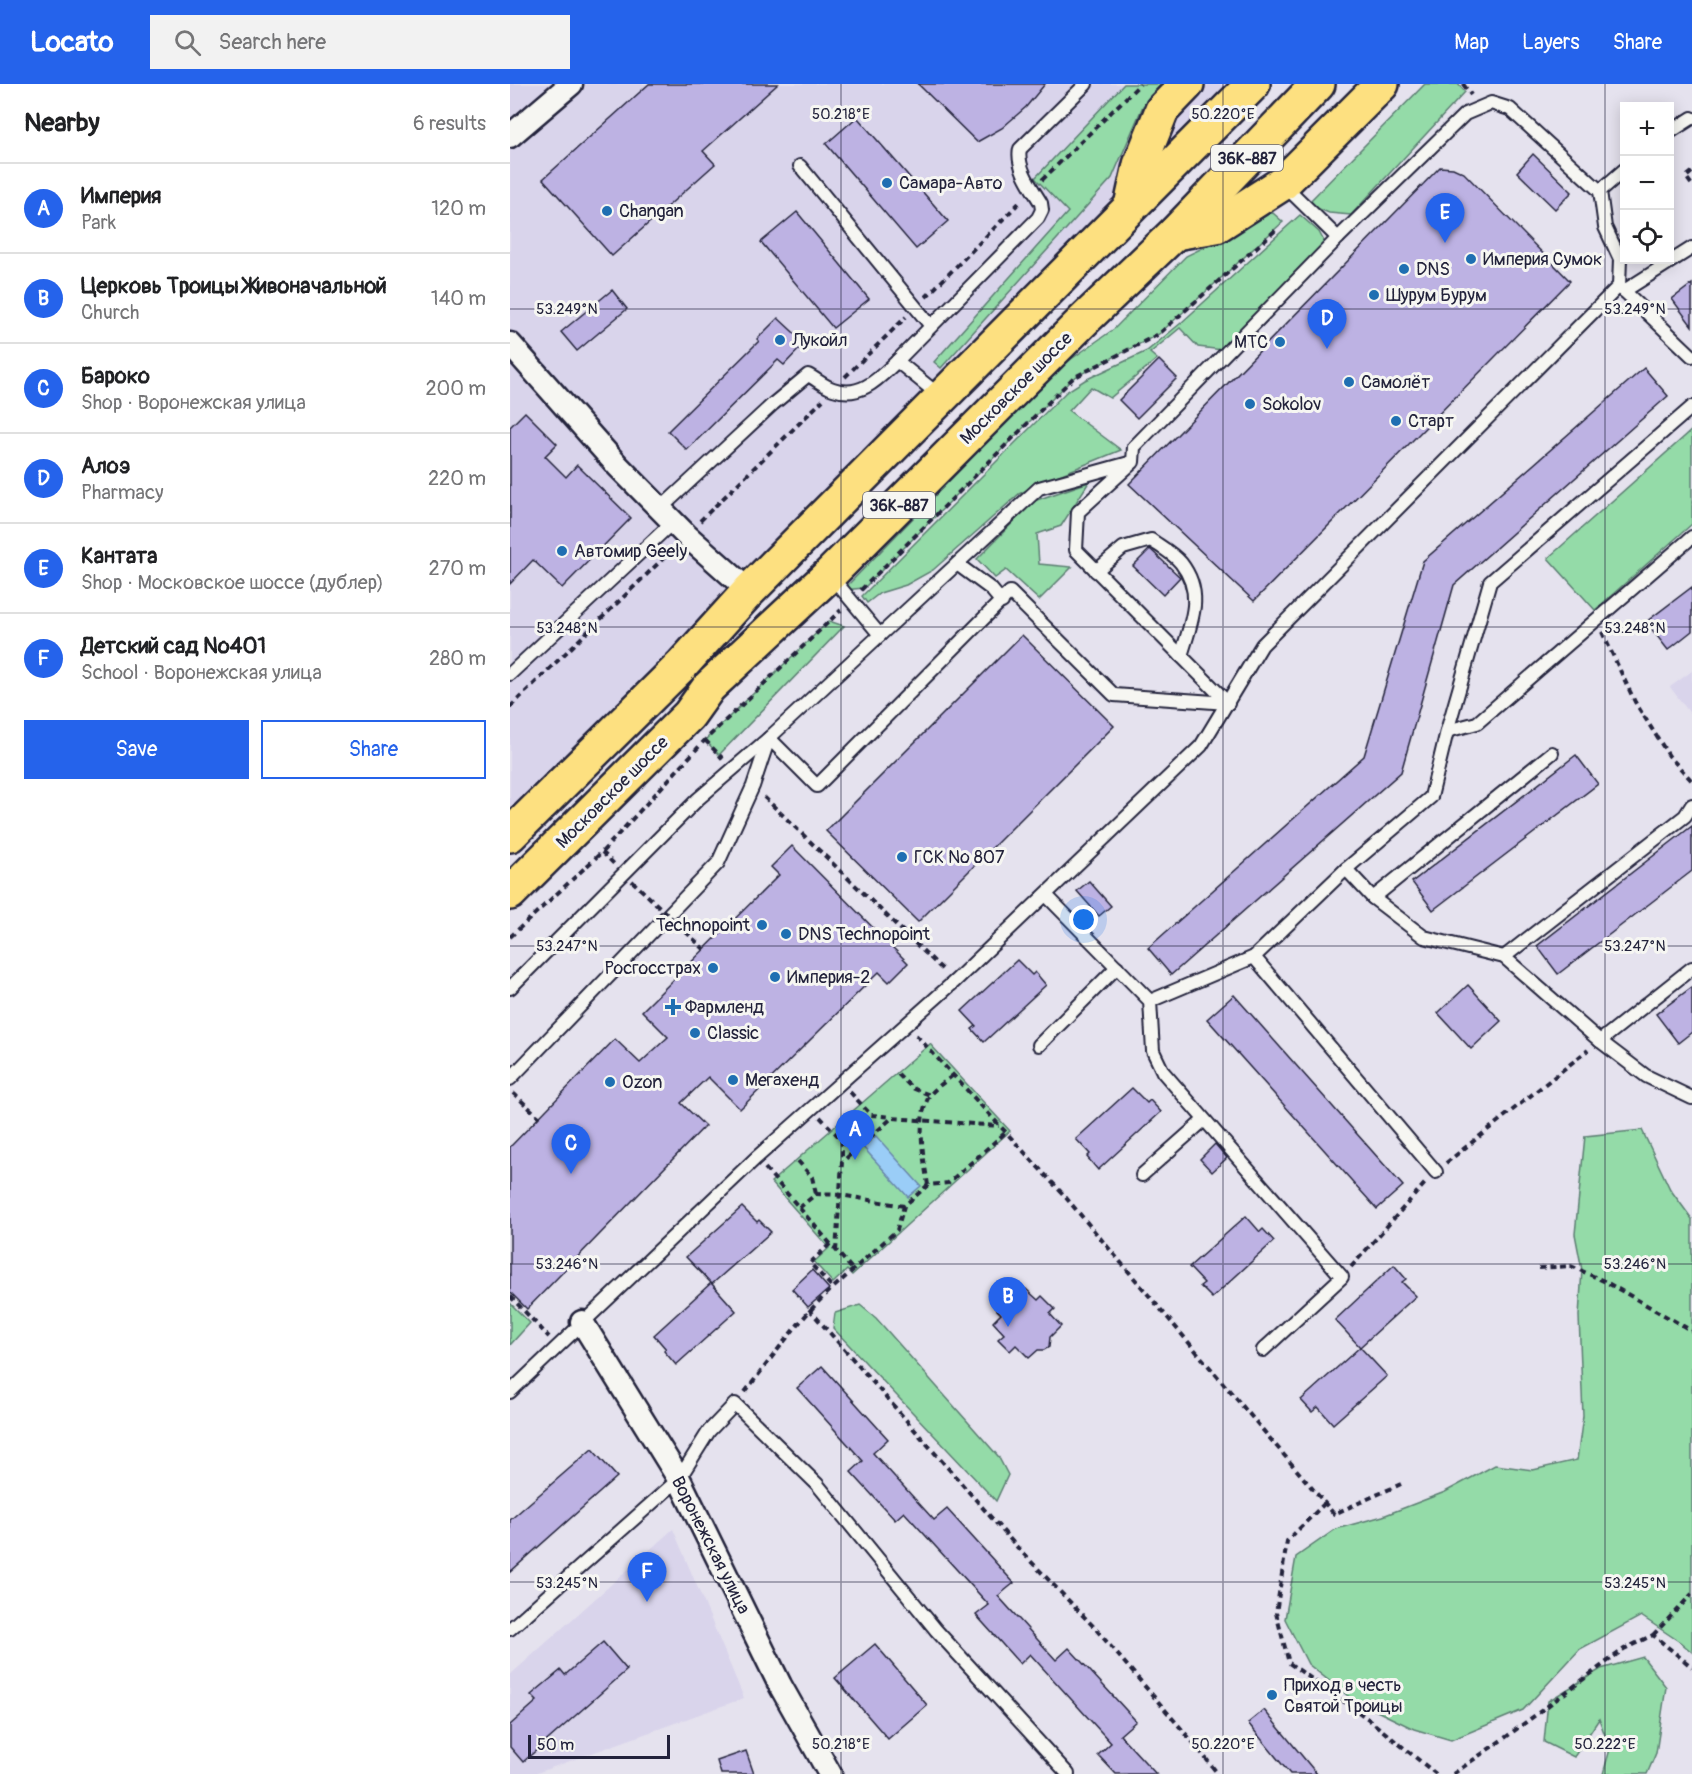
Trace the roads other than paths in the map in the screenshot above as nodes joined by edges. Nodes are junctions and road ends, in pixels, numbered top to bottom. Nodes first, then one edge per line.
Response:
1 (571, 84) edge
2 (1086, 84) edge
3 (1187, 84) edge
4 (1253, 84) edge
5 (1318, 84) edge
6 (1382, 84) edge
7 (1692, 118) edge
8 (1674, 129) edge
9 (510, 136) edge
10 (800, 166) dead end
11 (1620, 174) edge
12 (1283, 183) junction
13 (1600, 191) junction
14 (1131, 206) junction
15 (1175, 233) junction
16 (1338, 238) junction
17 (1692, 248) edge
18 (1622, 289) junction
19 (931, 326) junction
20 (510, 344) edge
21 (1691, 352) edge
22 (897, 361) junction
23 (942, 397) junction
24 (1692, 407) edge
25 (1133, 462) junction
26 (667, 515) junction
27 (1692, 537) edge
28 (957, 564) junction
29 (1096, 571) junction
30 (830, 575) junction
31 (749, 591) junction
32 (1002, 602) junction
33 (880, 635) junction
34 (1181, 656) junction
35 (682, 665) junction
36 (510, 674) edge
37 (709, 687) junction
38 (673, 700) junction
39 (1228, 703) junction
40 (1447, 731) junction
41 (769, 738) junction
42 (1552, 753) dead end
43 (1692, 805) edge
44 (510, 836) edge
45 (510, 858) edge
46 (1346, 869) junction
47 (510, 893) edge
48 (1046, 895) junction
49 (1373, 898) junction
50 (1254, 957) junction
51 (1504, 957) junction
52 (1117, 967) junction
53 (1692, 968) edge
54 (510, 988) edge
55 (1150, 1001) junction
56 (1600, 1041) junction
57 (1039, 1045) dead end
58 (510, 1079) edge
59 (1692, 1098) edge
60 (1204, 1120) junction
61 (1436, 1172) road end
62 (1142, 1175) dead end
63 (582, 1322) junction
64 (1263, 1350) dead end
65 (510, 1392) edge
66 (679, 1479) junction
67 (510, 1629) edge
68 (830, 1774) edge
69 (1068, 1774) edge

1 - 9 street
2 - 19 lane
3 - 14 main road
4 - 14 main road, 36К-887
5 - 15 main road, Московское шоссе / 36К-887
6 - 12 main road
7 - 8 lane
10 - 19 lane
11 - 13 lane
12 - 15 main road
12 - 16 lane
13 - 16 lane
13 - 18 lane
14 - 23 main road, 36К-887
15 - 30 main road, Московское шоссе / 36К-887
16 - 25 lane
17 - 18 lane
18 - 21 lane
18 - 39 lane
19 - 22 lane
20 - 26 street
22 - 23 lane
22 - 26 lane
23 - 31 main road, 36К-887
24 - 40 lane
25 - 28 lane
25 - 29 lane
26 - 31 street
26 - 36 lane
27 - 40 lane
28 - 32 lane
28 - 33 lane
29 - 34 lane
29 - 34 lane
30 - 33 lane
30 - 37 main road, Московское шоссе / 36К-887
31 - 35 main road, 36К-887
32 - 39 lane
32 - 41 lane
33 - 41 lane
34 - 39 lane
35 - 38 main road, 36К-887
35 - 44 main road, 36К-887
37 - 38 main road, Московское шоссе / 36К-887
37 - 47 main road, Московское шоссе / 36К-887
38 - 45 main road, Московское шоссе / 36К-887
39 - 48 lane
40 - 46 lane
41 - 54 lane
41 - 58 lane
42 - 49 lane
43 - 51 lane
46 - 49 lane
46 - 50 lane
48 - 52 lane
48 - 63 lane
49 - 51 lane
50 - 55 lane
50 - 61 lane
51 - 56 lane
52 - 55 lane
52 - 57 lane
53 - 56 lane
55 - 60 lane
56 - 59 lane
60 - 62 lane
60 - 64 lane
63 - 65 lane
63 - 66 street, Воронежская улица
66 - 67 lane
66 - 68 street, Воронежская улица
66 - 69 lane

